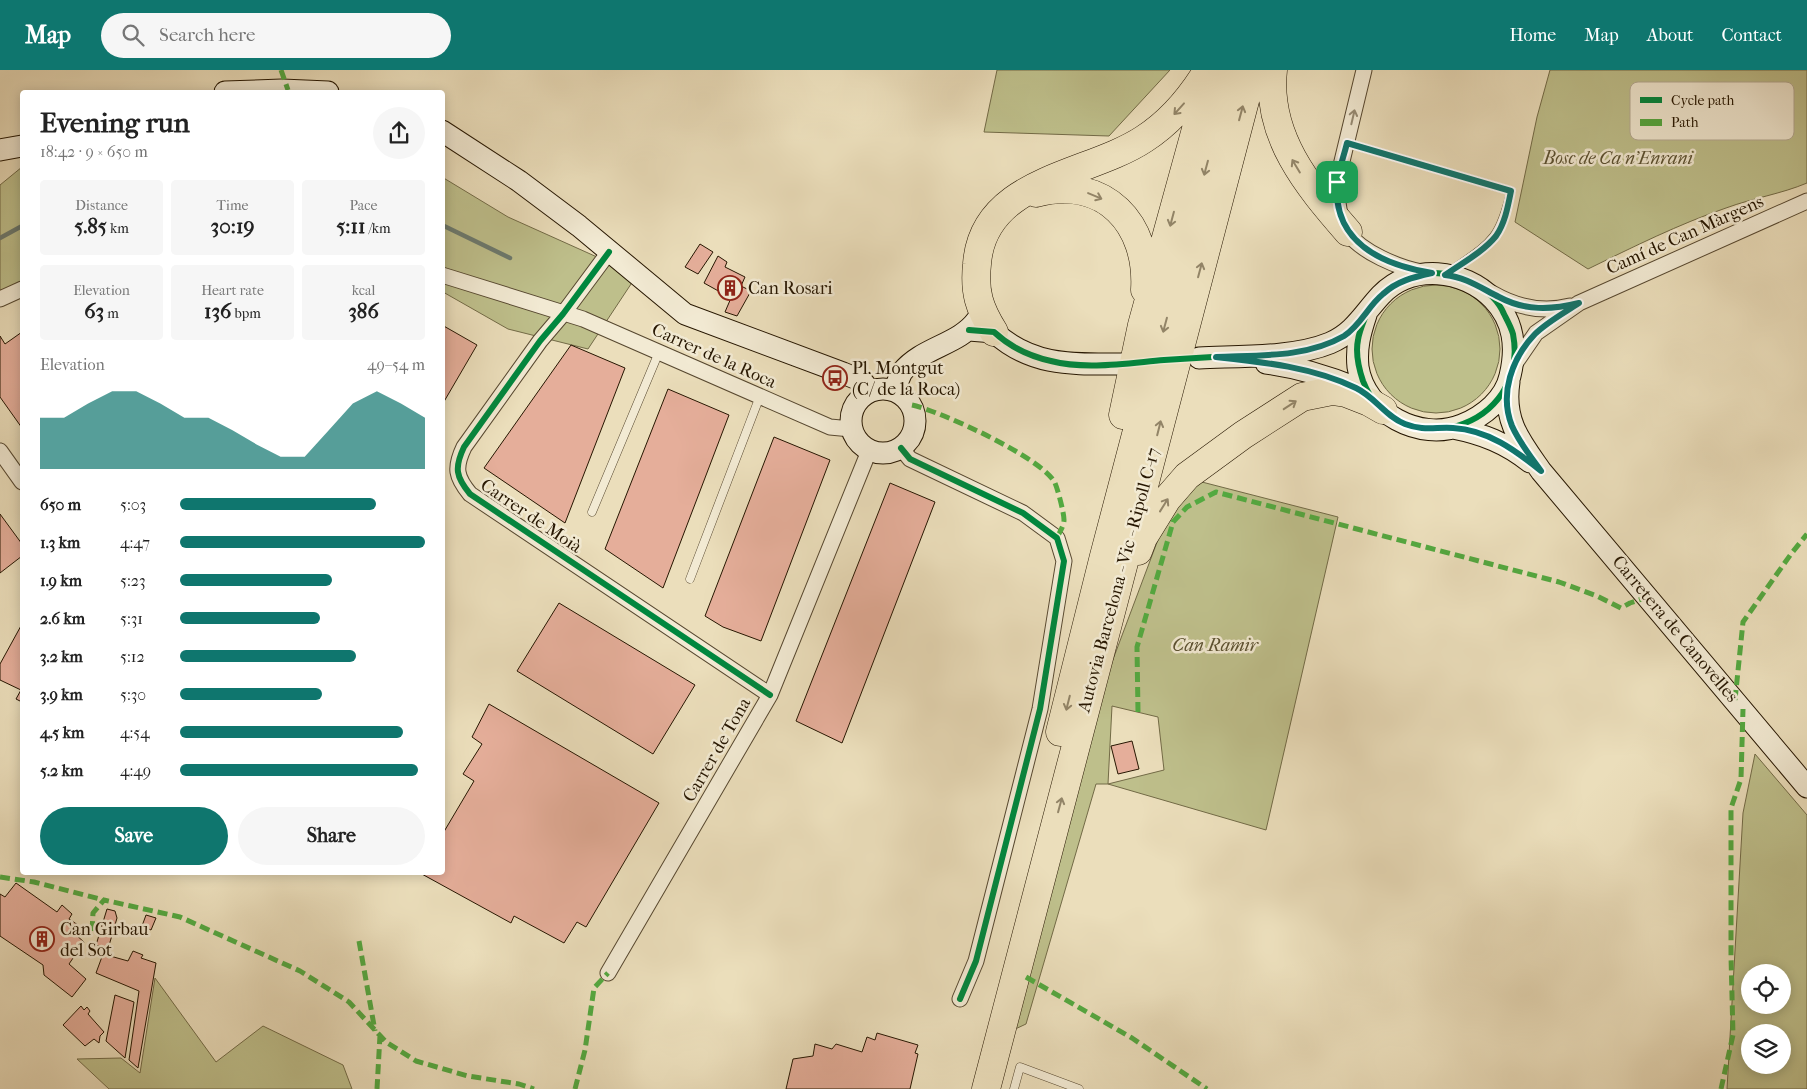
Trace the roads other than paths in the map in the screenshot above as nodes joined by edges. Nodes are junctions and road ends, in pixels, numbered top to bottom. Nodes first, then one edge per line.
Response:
1 (1208, 70) edge
2 (1232, 70) edge
3 (1252, 70) edge
4 (1273, 70) edge
5 (1364, 70) edge
6 (445, 133) edge
7 (1347, 143) junction
8 (20, 146) edge
9 (0, 150) edge
10 (1013, 199) junction
11 (1807, 201) edge
12 (1348, 232) junction
13 (609, 252) junction
14 (1438, 274) junction
15 (445, 276) edge
16 (1483, 289) junction
17 (20, 290) edge
18 (0, 299) edge
19 (1579, 303) junction
20 (563, 314) junction
21 (1366, 315) junction
22 (982, 325) junction
23 (1142, 325) junction
24 (659, 352) junction
25 (1122, 364) dead end
26 (1510, 377) junction
27 (894, 390) junction
28 (870, 391) junction
29 (760, 396) junction
30 (1378, 404) junction
31 (1453, 428) junction
32 (851, 429) junction
33 (901, 448) junction
34 (0, 451) edge
35 (869, 451) junction
36 (1541, 471) junction
37 (20, 479) edge
38 (592, 512) dead end
39 (690, 579) dead end
40 (1107, 628) junction
41 (1074, 675) junction
42 (770, 695) junction
43 (1807, 787) edge
44 (608, 973) dead end
45 (960, 999) dead end
46 (1002, 1028) junction
47 (968, 1089) edge
48 (986, 1089) edge
49 (997, 1089) edge
50 (1014, 1089) edge
51 (1079, 1089) edge

1 -> 10 highway
1 -> 23 highway
2 -> 41 highway, Autovia Barcelona - Vic - Ripoll C-17
40 -> 3 highway, Autovia Barcelona - Vic - Ripoll C-17
12 -> 4 highway
7 -> 5 street
6 - 13 street
7 - 12 street
7 - 14 lane
8 - 9 street
10 - 22 highway
10 -> 23 highway
11 - 19 street, Camí de Can Màrgens
12 - 14 street
13 - 20 street, Carrer de Moià
13 - 28 street
14 - 16 street
14 - 21 street
15 - 20 street, Carrer de la Roca
16 - 19 street, Camí de Can Màrgens
16 - 26 street
17 - 18 street
19 - 26 street, Camí de Can Màrgens
20 - 24 street, Carrer de la Roca
20 - 42 street, Carrer de Moià
21 - 30 street
21 - 30 street
22 - 25 street
22 - 27 street
23 - 41 highway
24 - 29 street, Carrer de la Roca
24 - 38 lane
26 - 31 street
26 - 36 street, Carretera de Canovelles
27 - 28 street
27 - 33 street
28 - 32 street
29 - 32 street, Carrer de la Roca
29 - 39 lane
30 - 31 street
40 -> 30 highway
31 - 36 street, Carretera de Canovelles
32 - 35 street
33 - 35 street
33 - 45 street
34 - 37 street
35 - 42 street, Carrer de Tona
36 - 43 street, Carretera de Canovelles
46 -> 40 highway, Autovia Barcelona - Vic - Ripoll C-17
41 -> 47 highway, Autovia Barcelona - Vic - Ripoll C-17
42 - 44 street, Carrer de Tona
46 - 48 highway, Autovia Barcelona - Vic - Ripoll C-17
46 - 49 highway
50 - 51 lane

